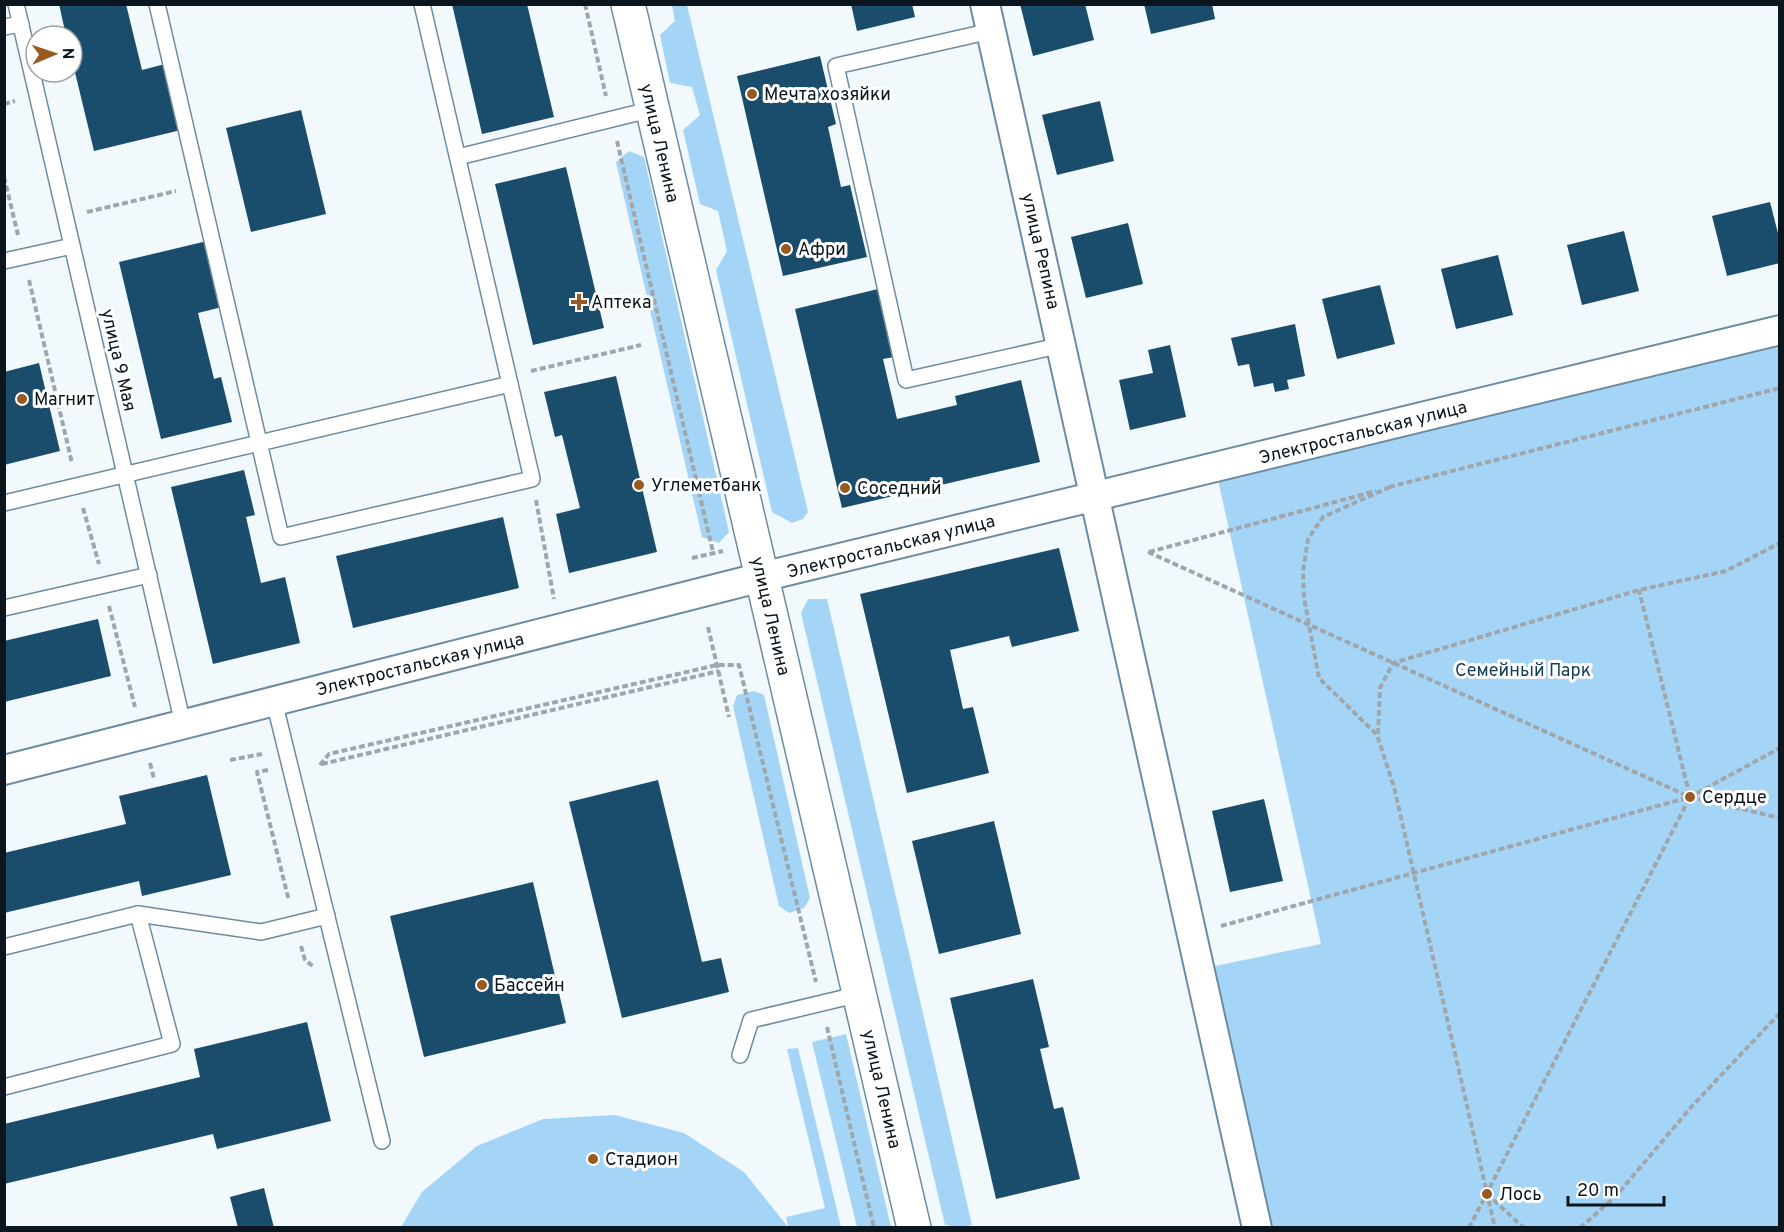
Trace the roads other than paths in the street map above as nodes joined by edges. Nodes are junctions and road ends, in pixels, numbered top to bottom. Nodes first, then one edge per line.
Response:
1 (16, 4) edge
2 (157, 4) edge
3 (422, 4) edge
4 (628, 4) edge
5 (988, 18) edge
6 (21, 24) junction
7 (4, 27) edge
8 (653, 110) junction
9 (458, 157) junction
10 (72, 246) junction
11 (4, 261) edge
12 (1779, 330) edge
13 (1062, 345) junction
14 (509, 380) junction
15 (259, 442) junction
16 (125, 474) junction
17 (1095, 497) junction
18 (4, 503) edge
19 (149, 575) junction
20 (762, 577) junction
21 (4, 608) edge
22 (274, 701) junction
23 (183, 724) junction
24 (4, 770) edge
25 (138, 914) junction
26 (327, 916) junction
27 (4, 947) edge
28 (860, 994) junction
29 (740, 1054) dead end
30 (4, 1087) edge
31 (382, 1141) dead end
32 (914, 1227) edge
33 (1257, 1227) edge

1 - 6 lane, улица 9 Мая
2 - 15 lane
3 - 9 lane
4 - 8 street, улица Ленина
5 - 13 street, улица Репина
5 - 13 lane
6 - 7 lane
6 - 10 lane, улица 9 Мая
8 - 9 lane
8 - 20 street, улица Ленина
9 - 14 lane
10 - 11 lane
10 - 16 lane, улица 9 Мая
12 - 17 street, Электростальская улица
13 - 17 street, улица Репина
14 - 15 lane
14 - 15 lane
15 - 16 lane
16 - 18 lane
16 - 19 lane, улица 9 Мая
17 - 20 street, Электростальская улица
17 - 33 street, улица Репина
19 - 21 lane
19 - 23 lane, улица 9 Мая
20 - 22 street, Электростальская улица
20 - 28 street, улица Ленина
22 - 23 street, Электростальская улица
22 - 26 lane
23 - 24 street, Электростальская улица
25 - 26 lane
25 - 27 lane
25 - 30 lane
26 - 31 lane
28 - 29 lane
28 - 32 street, улица Ленина

